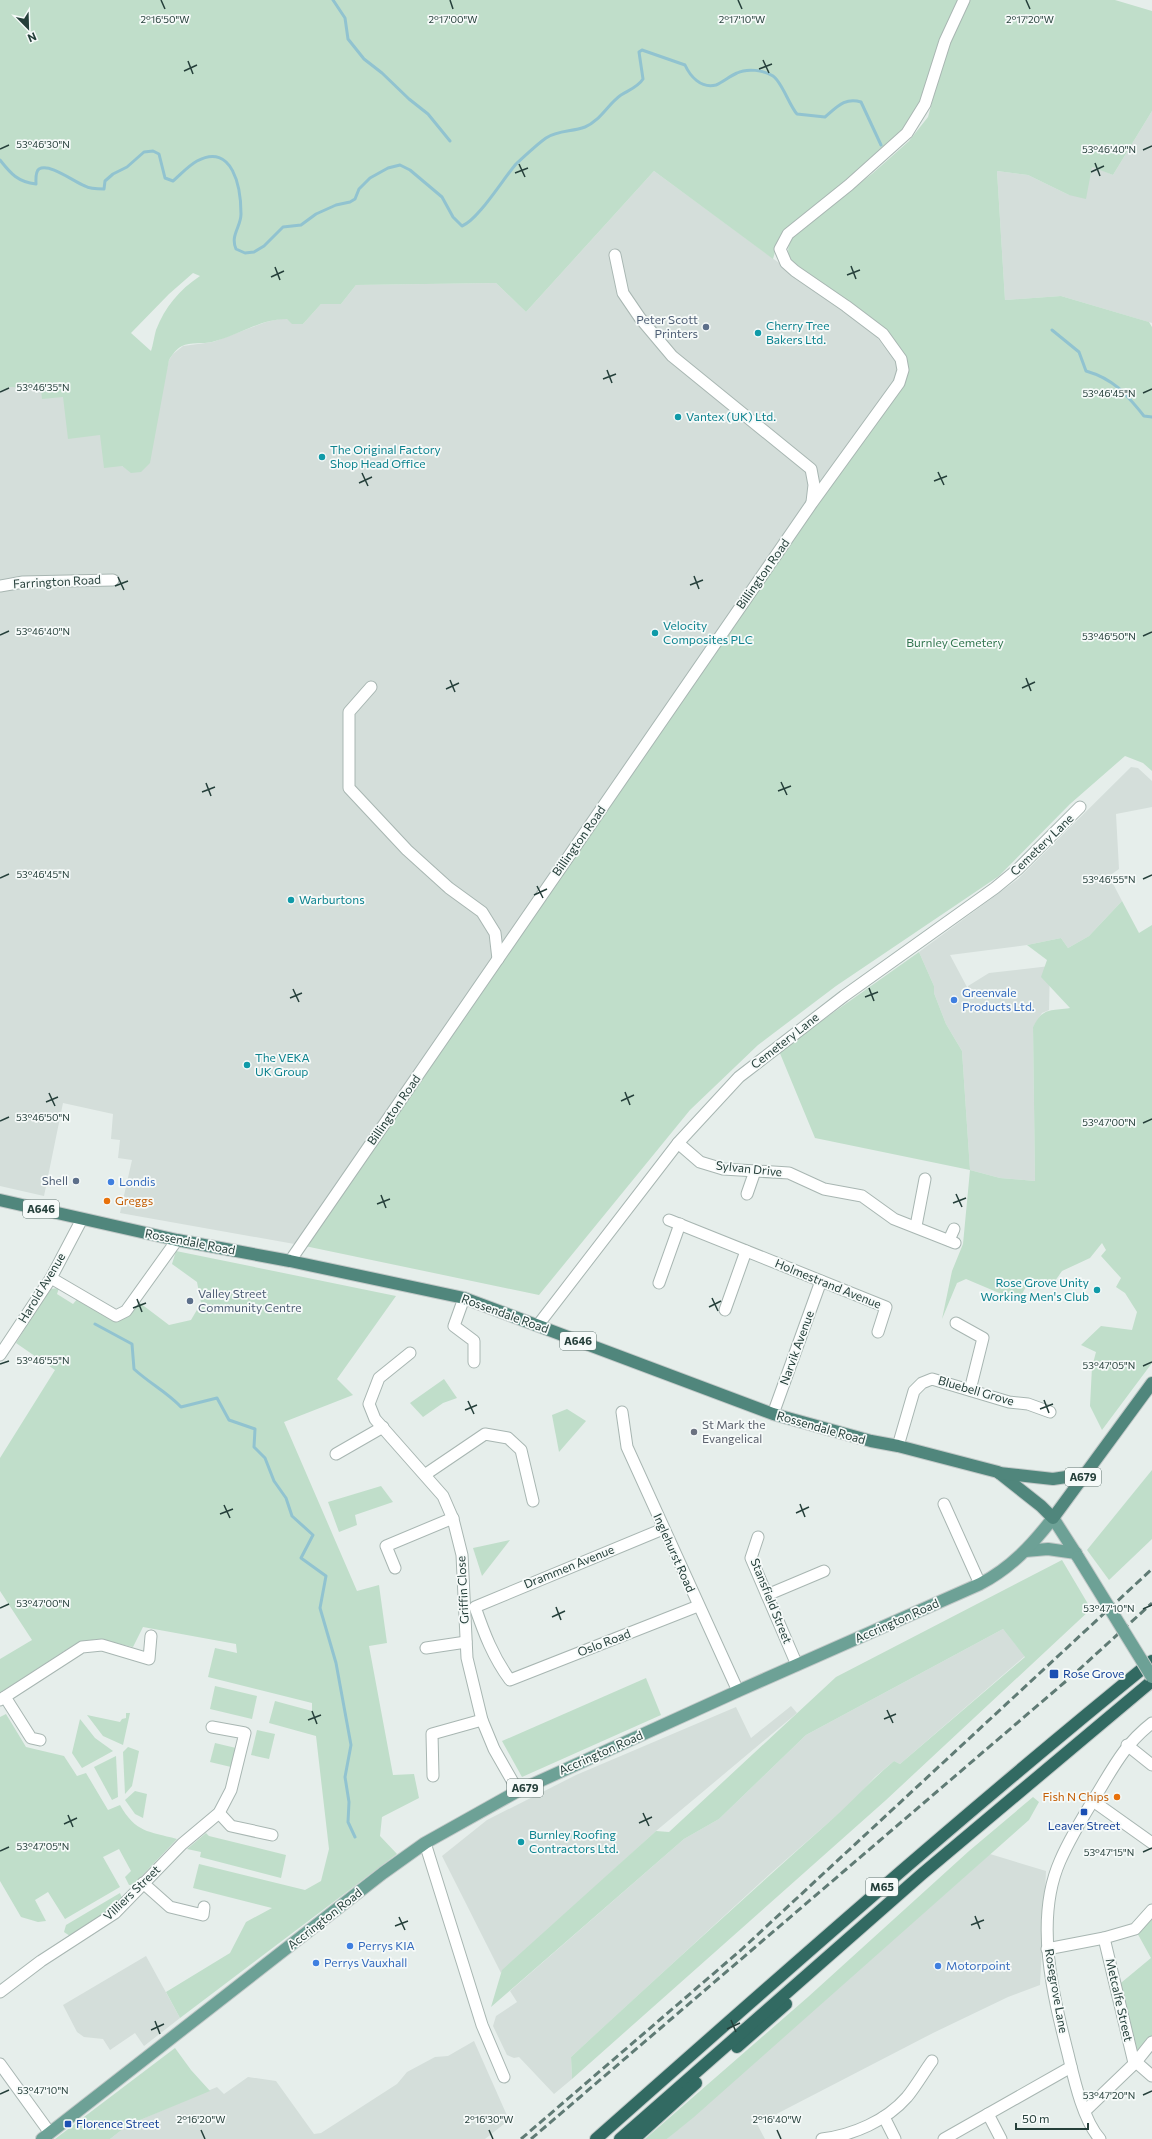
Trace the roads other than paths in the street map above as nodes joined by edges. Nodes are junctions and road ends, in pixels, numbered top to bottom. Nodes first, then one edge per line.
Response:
1 (964, 0) edge
2 (615, 255) dead end
3 (812, 502) junction
4 (113, 580) dead end
5 (0, 586) edge
6 (371, 687) dead end
7 (1080, 807) dead end
8 (498, 959) junction
9 (678, 1143) junction
10 (755, 1171) junction
11 (925, 1179) dead end
12 (747, 1194) dead end
13 (0, 1200) edge
14 (82, 1219) junction
15 (669, 1220) dead end
16 (680, 1224) junction
17 (916, 1226) junction
18 (954, 1229) dead end
19 (177, 1240) junction
20 (746, 1251) junction
21 (290, 1261) junction
22 (51, 1278) junction
23 (821, 1281) junction
24 (659, 1283) dead end
25 (464, 1298) junction
26 (725, 1310) dead end
27 (956, 1323) dead end
28 (538, 1325) junction
29 (878, 1332) dead end
30 (410, 1353) dead end
31 (0, 1355) edge
32 (474, 1362) dead end
33 (1152, 1383) edge
34 (970, 1390) junction
35 (622, 1412) dead end
36 (1050, 1412) dead end
37 (773, 1414) junction
38 (383, 1427) junction
39 (898, 1446) junction
40 (336, 1454) dead end
41 (998, 1472) junction
42 (426, 1474) junction
43 (1086, 1474) junction
44 (533, 1501) dead end
45 (944, 1504) dead end
46 (453, 1518) junction
47 (1053, 1518) junction
48 (663, 1529) junction
49 (758, 1537) dead end
50 (1025, 1551) junction
51 (1077, 1555) junction
52 (395, 1568) dead end
53 (824, 1571) dead end
54 (980, 1584) junction
55 (767, 1595) junction
56 (698, 1606) junction
57 (151, 1636) dead end
58 (466, 1642) junction
59 (426, 1648) dead end
60 (1152, 1661) edge
61 (797, 1665) junction
62 (1152, 1677) edge
63 (510, 1680) joint
64 (1152, 1681) edge
65 (738, 1691) junction
66 (3, 1698) edge
67 (482, 1720) junction
68 (1152, 1723) edge
69 (212, 1727) dead end
70 (40, 1740) dead end
71 (1127, 1745) junction
72 (1152, 1765) edge
73 (433, 1776) dead end
74 (518, 1791) junction
75 (1093, 1801) junction
76 (219, 1813) junction
77 (272, 1835) dead end
78 (425, 1843) junction
79 (1152, 1843) edge
80 (143, 1883) junction
81 (204, 1907) dead end
82 (1152, 1910) edge
83 (880, 1912) junction
84 (1104, 1938) junction
85 (1047, 1949) junction
86 (0, 1992) edge
87 (1152, 2042) edge
88 (932, 2061) dead end
89 (1135, 2062) junction
90 (0, 2064) edge
91 (1071, 2067) junction
92 (1152, 2076) edge
93 (504, 2077) dead end
94 (1085, 2111) junction
95 (988, 2114) junction
96 (884, 2117) junction
97 (618, 2119) junction
98 (46, 2136) edge
99 (590, 2139) edge
100 (596, 2139) edge
101 (620, 2139) edge
102 (634, 2139) edge
103 (822, 2139) edge
104 (895, 2139) edge
105 (944, 2139) edge
106 (1001, 2139) edge
107 (1100, 2139) edge

1 - 3 street, Billington Road
2 - 3 street
3 - 8 street, Billington Road
4 - 5 street, Farrington Road
6 - 8 street
7 - 9 street, Cemetery Lane
8 - 21 street, Billington Road
9 - 10 street, Sylvan Drive
9 - 28 street, Cemetery Lane
10 - 12 street
10 - 17 street, Sylvan Drive
11 - 17 street
13 - 14 highway, Rossendale Road / A646
14 - 19 highway, Rossendale Road / A646
14 - 22 street, Harold Avenue
15 - 16 street, Holmestrand Avenue
16 - 20 street, Holmestrand Avenue
16 - 24 street
17 - 18 street, Sylvan Drive
19 - 21 highway, Rossendale Road / A646
19 - 22 street
20 - 23 street, Holmestrand Avenue
20 - 26 street
21 - 25 highway, Rossendale Road / A646
22 - 31 street, Harold Avenue
23 - 29 street, Holmestrand Avenue
23 - 37 street, Narvik Avenue
25 - 28 highway, Rossendale Road / A646
25 - 32 street
27 - 34 street
28 - 37 highway, Rossendale Road / A646
30 - 38 street, Griffin Close
33 - 43 highway, Accrington Road / A679
34 - 36 street, Bluebell Grove
34 - 39 street, Bluebell Grove
35 - 48 street, Inglehurst Road
37 - 39 highway, Rossendale Road / A646
38 - 40 street
38 - 42 street, Griffin Close
39 - 41 highway, Rossendale Road / A646
41 - 43 highway
41 - 47 highway, Rossendale Road / A646
42 - 44 street
42 - 46 street, Griffin Close
43 - 47 highway, Accrington Road / A679
45 - 54 street
46 - 52 street
46 - 58 street, Griffin Close
47 - 50 main road, Accrington Road / A679
47 - 51 main road, A646
48 - 56 street, Inglehurst Road
48 - 63 street, Drammen Avenue
49 - 55 street, Stansfield Street
50 - 51 main road
50 - 54 main road, Accrington Road / A679
51 - 62 main road, A646, bridge
53 - 55 street
54 - 61 main road, Accrington Road / A679
55 - 61 street, Stansfield Street
56 - 63 street, Oslo Road
56 - 65 street, Inglehurst Road
57 - 66 street
58 - 59 street
58 - 67 street, Griffin Close
60 - 97 highway, M65
61 - 65 main road, Accrington Road / A679
64 - 83 highway, M65
65 - 74 main road, Accrington Road / A679
66 - 70 street
67 - 73 street
67 - 74 street, Griffin Close
68 - 71 street, Rosegrove Lane
69 - 76 street, Villiers Street
71 - 72 street
71 - 75 street, Rosegrove Lane
74 - 78 main road, Accrington Road / A679
75 - 79 street
75 - 85 street, Rosegrove Lane
76 - 77 street
76 - 80 street, Villiers Street
78 - 93 street
78 - 98 main road, Accrington Road / A679
80 - 81 street
80 - 86 street, Villiers Street
82 - 84 street
83 - 101 highway, M65
83 - 102 highway
84 - 85 street
84 - 89 street, Metcalfe Street
85 - 91 street, Rosegrove Lane
87 - 89 street
88 - 96 street
89 - 92 street
89 - 94 street
90 - 98 street
91 - 94 street, Rosegrove Lane
91 - 95 street
94 - 107 street, Rosegrove Lane
95 - 105 street
95 - 106 street
96 - 103 street
96 - 104 street
97 - 99 highway
97 - 100 highway, M65

